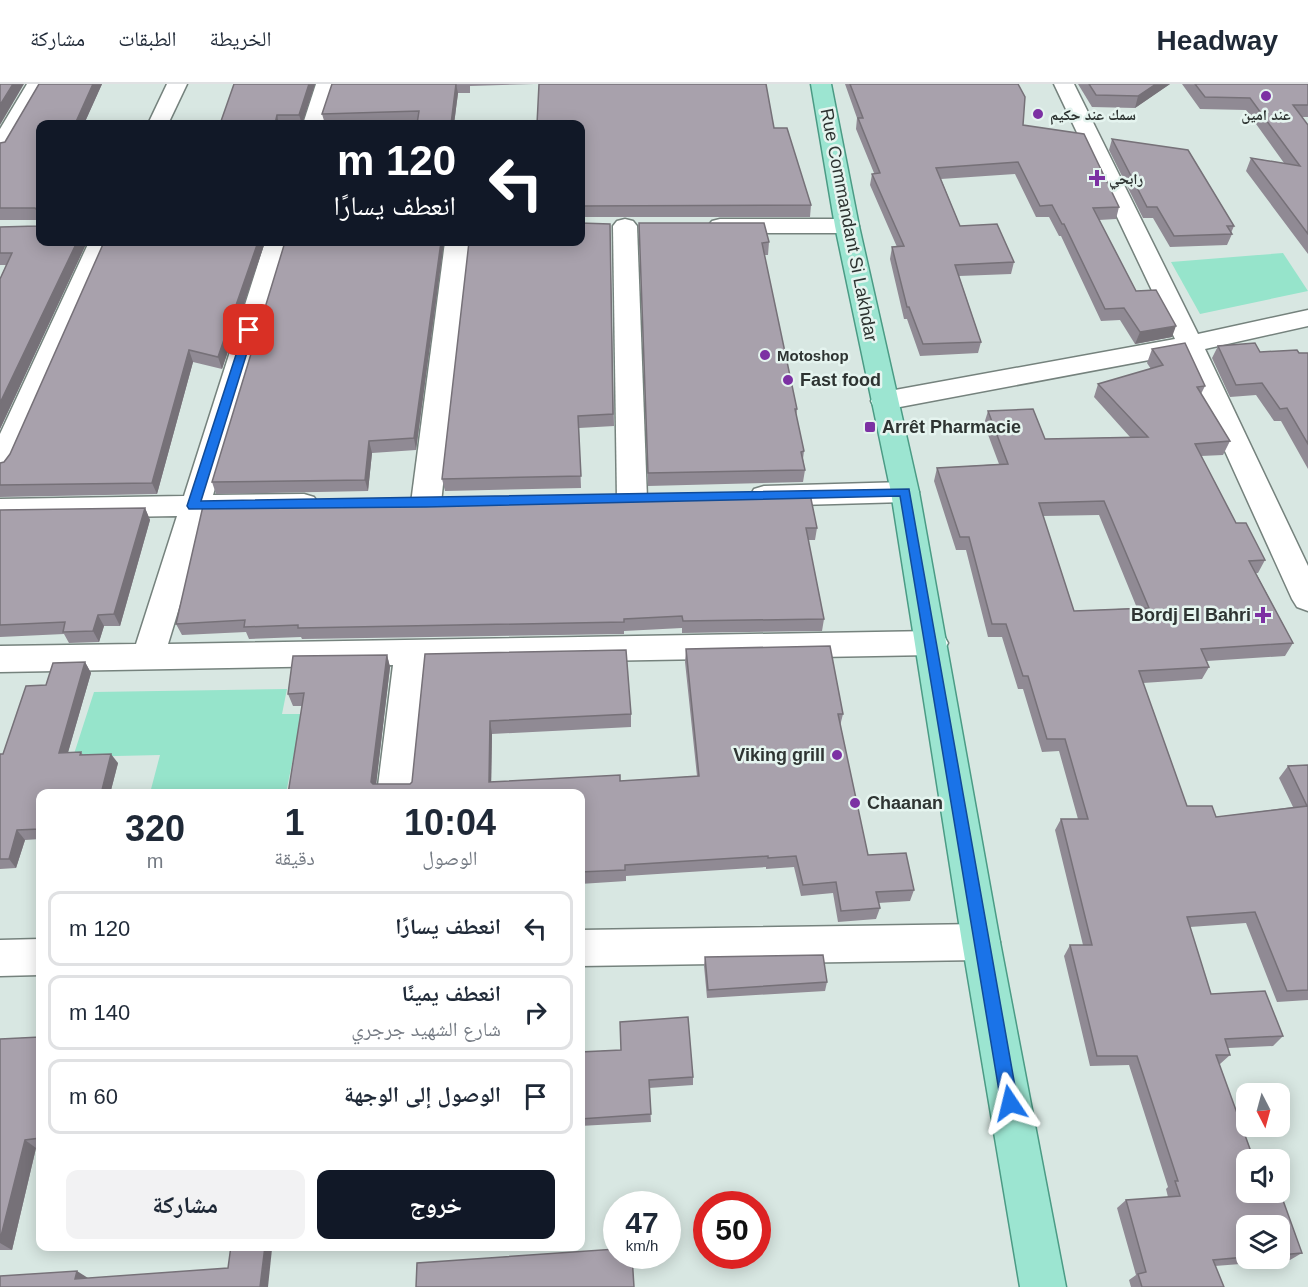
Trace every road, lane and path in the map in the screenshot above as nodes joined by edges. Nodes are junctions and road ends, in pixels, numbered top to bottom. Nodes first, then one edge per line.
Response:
1 (38, 84) edge
2 (177, 84) edge
3 (326, 84) edge
4 (821, 84) edge
5 (1064, 84) edge
6 (160, 120) edge
7 (315, 120) edge
8 (3, 136) edge
9 (626, 226) edge
10 (695, 226) edge
11 (847, 226) junction
12 (100, 246) edge
13 (276, 246) edge
14 (457, 246) edge
15 (1308, 318) edge
16 (1190, 344) junction
17 (884, 401) junction
18 (0, 465) edge
19 (905, 492) junction
20 (739, 496) edge
21 (633, 499) edge
22 (426, 503) edge
23 (333, 504) edge
24 (194, 506) junction
25 (0, 509) edge
26 (1308, 599) edge
27 (932, 643) junction
28 (411, 652) junction
29 (148, 657) junction
30 (0, 659) edge
31 (396, 789) edge
32 (981, 942) junction
33 (585, 948) edge
34 (36, 957) edge
35 (0, 958) edge
36 (1042, 1287) edge

1 - 8 street
2 - 6 street
3 - 7 street
4 - 11 main road, Rue Commandant Si Lakhdar
5 - 16 street
9 - 21 street
10 - 11 street
11 - 17 main road, Rue Commandant Si Lakhdar
12 - 18 street
13 - 24 street
14 - 22 street
15 - 16 street
16 - 17 street
16 - 26 street
17 - 19 main road, Rue Commandant Si Lakhdar
19 - 20 street
19 - 27 main road, Rue Commandant Si Lakhdar
23 - 24 street
24 - 25 street
24 - 29 street
27 - 28 street
27 - 32 main road, Rue Commandant Si Lakhdar
28 - 29 street
28 - 31 street
29 - 30 street
32 - 33 street
32 - 36 main road, Rue Commandant Si Lakhdar
34 - 35 street

